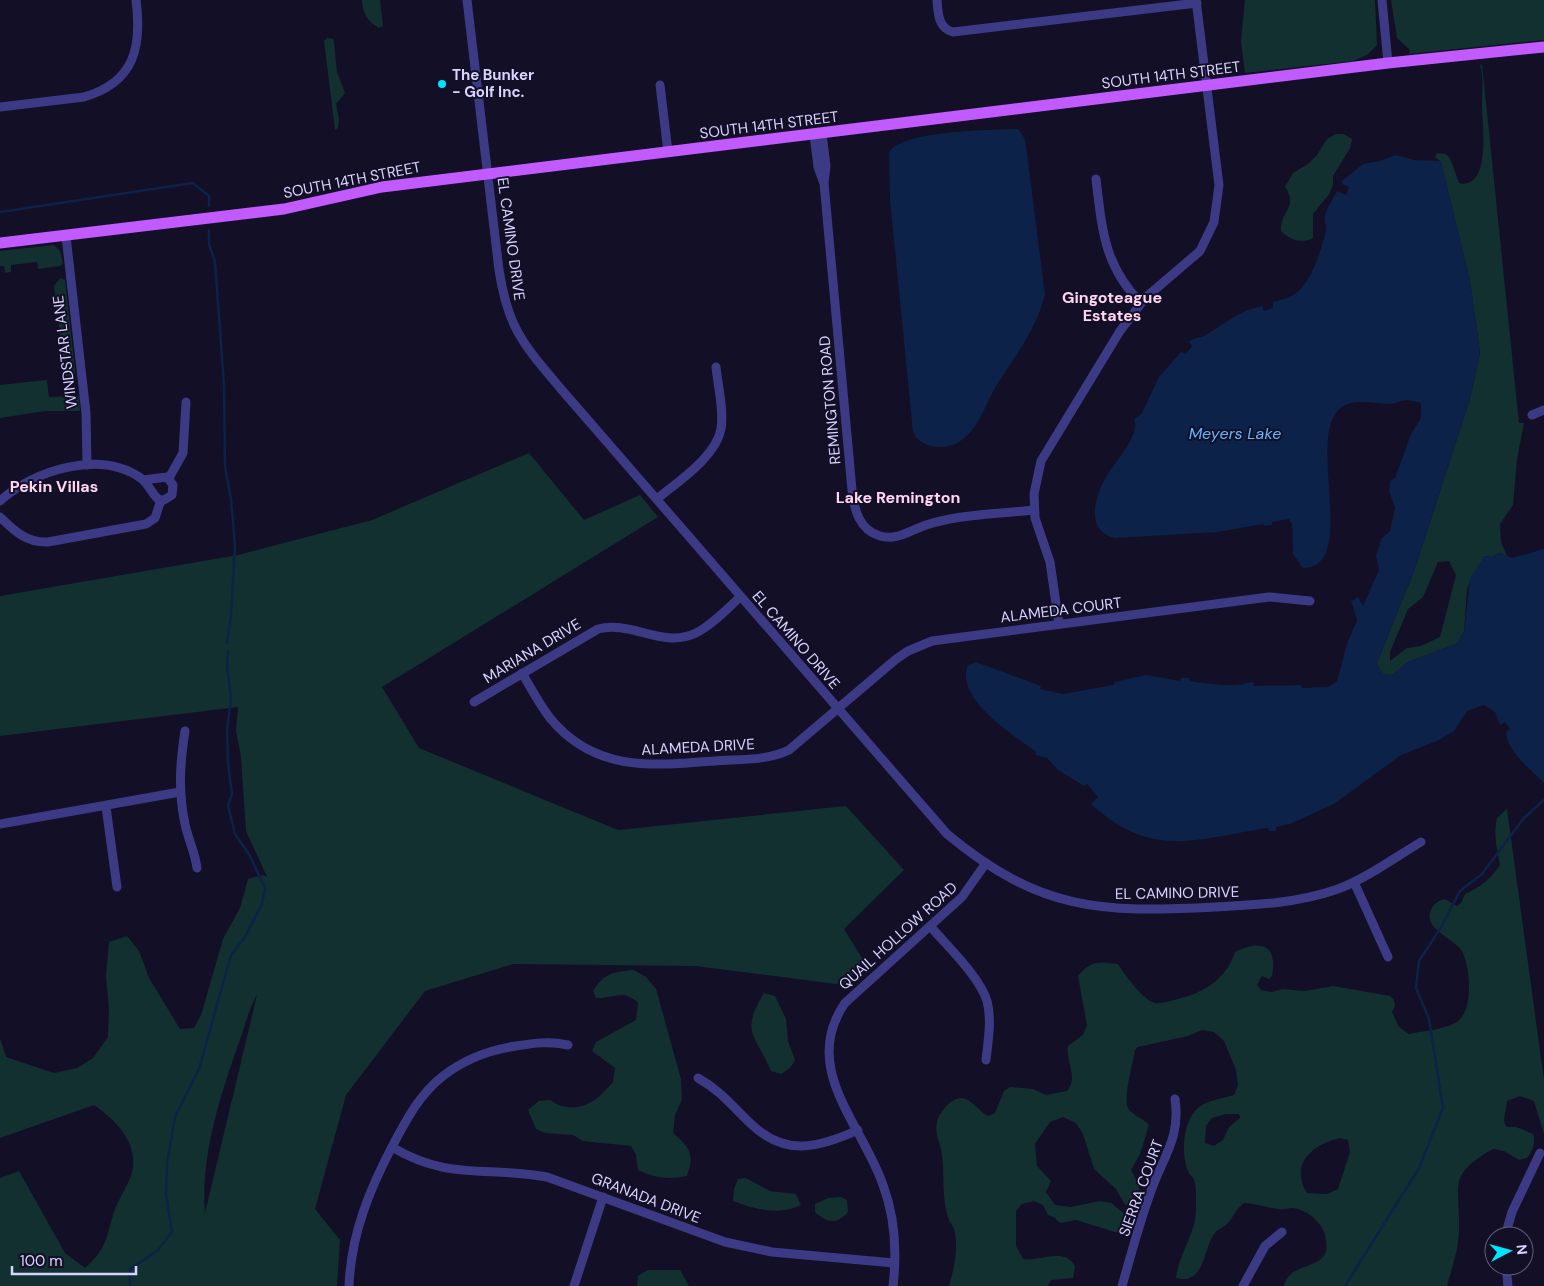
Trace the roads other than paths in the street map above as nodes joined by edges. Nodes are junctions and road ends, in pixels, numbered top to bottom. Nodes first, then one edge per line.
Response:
1 (136, 0) edge
2 (467, 0) edge
3 (937, 0) edge
4 (1382, 0) edge
5 (1196, 2) edge
6 (1544, 47) edge
7 (1388, 63) junction
8 (660, 85) dead end
9 (1207, 86) junction
10 (0, 107) edge
11 (818, 134) junction
12 (668, 152) junction
13 (488, 174) junction
14 (1096, 179) dead end
15 (66, 236) junction
16 (0, 243) edge
17 (1141, 303) junction
18 (716, 367) dead end
19 (186, 402) dead end
20 (1544, 410) edge
21 (1532, 415) dead end
22 (87, 465) junction
23 (169, 478) junction
24 (143, 480) junction
25 (657, 499) junction
26 (161, 500) junction
27 (0, 501) edge
28 (1034, 510) junction
29 (0, 517) edge
30 (740, 597) junction
31 (1310, 600) dead end
32 (1059, 624) junction
33 (522, 673) junction
34 (474, 702) dead end
35 (837, 709) junction
36 (186, 731) dead end
37 (180, 792) junction
38 (106, 807) junction
39 (0, 824) edge
40 (1420, 842) dead end
41 (986, 864) junction
42 (197, 868) dead end
43 (1354, 882) junction
44 (117, 887) dead end
45 (931, 927) junction
46 (1388, 957) dead end
47 (568, 1045) dead end
48 (986, 1060) dead end
49 (698, 1078) dead end
50 (1175, 1099) dead end
51 (858, 1130) junction
52 (392, 1147) junction
53 (1540, 1153) dead end
54 (603, 1197) junction
55 (1508, 1226) edge
56 (1282, 1232) dead end
57 (894, 1263) junction
58 (348, 1286) edge
59 (574, 1286) edge
60 (893, 1286) edge
61 (1122, 1286) edge
62 (1243, 1286) edge

1 - 10 street
2 - 13 street, EL CAMINO DRIVE
3 - 5 street
4 - 7 street
5 - 9 street
6 - 7 main road, SOUTH 14TH STREET
7 - 9 main road, SOUTH 14TH STREET
8 - 12 street
9 - 11 main road, SOUTH 14TH STREET
9 - 17 street
11 - 12 main road, SOUTH 14TH STREET
11 - 28 street, REMINGTON ROAD
12 - 13 main road, SOUTH 14TH STREET
13 - 15 main road, SOUTH 14TH STREET
13 - 25 street, EL CAMINO DRIVE
14 - 17 street
15 - 16 main road, SOUTH 14TH STREET
15 - 22 street, WINDSTAR LANE
17 - 28 street
18 - 25 street
19 - 23 street
20 - 21 street
22 - 24 street
22 - 27 street
23 - 24 street
23 - 26 street
24 - 26 street
25 - 30 street, EL CAMINO DRIVE
26 - 29 street
28 - 32 street
30 - 33 street, MARIANA DRIVE
30 - 35 street, EL CAMINO DRIVE
31 - 32 street, ALAMEDA COURT
32 - 35 street, ALAMEDA COURT
33 - 34 street, MARIANA DRIVE
33 - 35 street, ALAMEDA DRIVE
35 - 41 street, EL CAMINO DRIVE
36 - 37 street
37 - 38 street
37 - 42 street
38 - 39 street
38 - 44 street
40 - 43 street, EL CAMINO DRIVE
41 - 43 street, EL CAMINO DRIVE
41 - 45 street, QUAIL HOLLOW ROAD
43 - 46 street
45 - 48 street
45 - 51 street, QUAIL HOLLOW ROAD
47 - 52 street
49 - 51 street
50 - 61 street, SIERRA COURT
51 - 57 street, QUAIL HOLLOW ROAD
52 - 54 street, GRANADA DRIVE
52 - 58 street
53 - 55 street
54 - 57 street, GRANADA DRIVE
54 - 59 street
56 - 62 street
57 - 60 street, QUAIL HOLLOW ROAD

